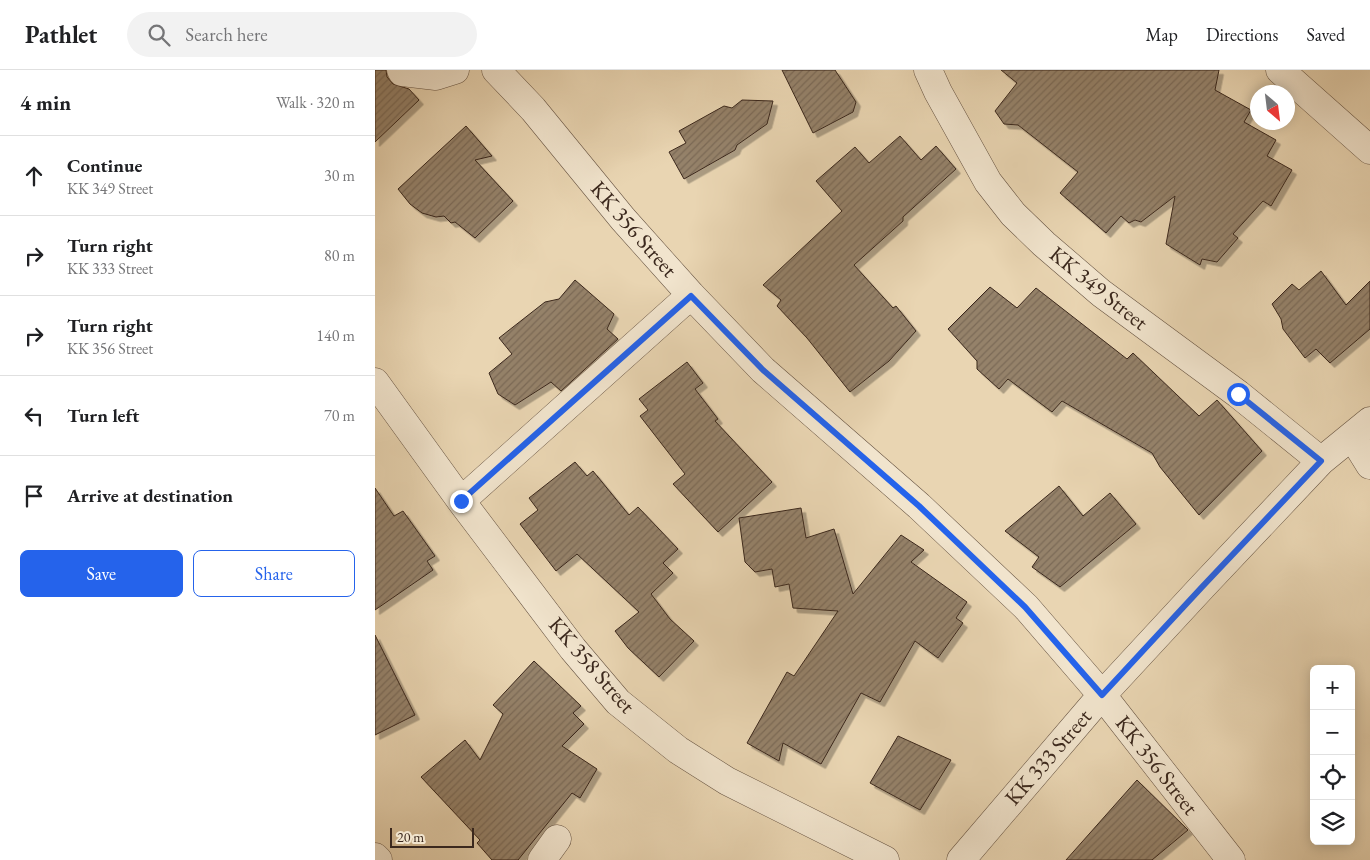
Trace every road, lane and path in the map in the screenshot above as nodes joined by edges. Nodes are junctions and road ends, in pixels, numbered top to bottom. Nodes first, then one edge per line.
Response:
1 (401, 70) edge
2 (455, 70) edge
3 (495, 70) edge
4 (928, 70) edge
5 (1280, 70) edge
6 (1370, 150) edge
7 (691, 296) junction
8 (375, 382) edge
9 (1361, 428) edge
10 (1321, 461) junction
11 (1370, 465) edge
12 (461, 501) junction
13 (1102, 695) junction
14 (375, 857) edge
15 (378, 860) edge
16 (885, 860) edge
17 (961, 860) edge
18 (1231, 860) edge

1 - 2 street
3 - 7 street, KK 356 Street
4 - 10 street, KK 349 Street
5 - 6 street
7 - 12 street
7 - 13 street, KK 356 Street
8 - 12 street, KK 358 Street
9 - 10 street, KK 333 Street
9 - 11 street
10 - 13 street, KK 333 Street
12 - 16 street, KK 358 Street
13 - 17 street, KK 333 Street
13 - 18 street, KK 356 Street
14 - 15 street

